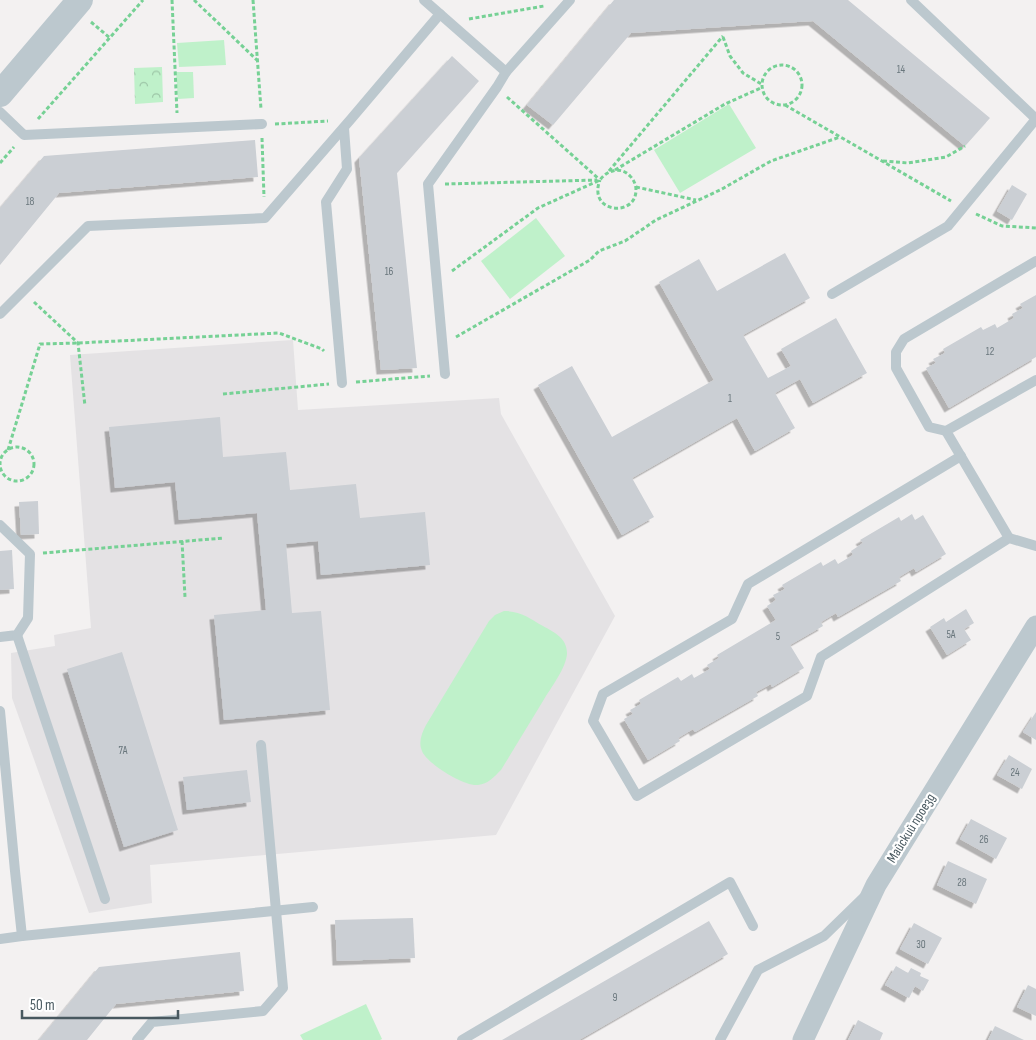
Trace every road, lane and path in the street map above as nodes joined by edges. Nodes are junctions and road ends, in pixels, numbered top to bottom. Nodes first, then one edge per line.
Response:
1 (80, 0) edge
2 (143, 0) edge
3 (172, 0) edge
4 (194, 0) edge
5 (424, 0) edge
6 (910, 0) edge
7 (568, 1) edge
8 (440, 14) junction
9 (449, 22) junction
10 (258, 61) dead end
11 (506, 72) junction
12 (763, 86) junction
13 (497, 88) junction
14 (0, 94) edge
15 (784, 105) junction
16 (0, 112) edge
17 (351, 119) junction
18 (1036, 119) edge
19 (262, 124) joint
20 (178, 128) junction
21 (344, 128) junction
22 (24, 135) junction
23 (840, 137) junction
24 (965, 146) dead end
25 (880, 160) junction
26 (0, 163) edge
27 (614, 170) junction
28 (608, 172) junction
29 (600, 180) junction
30 (428, 184) junction
31 (636, 187) junction
32 (697, 200) junction
33 (963, 208) junction
34 (1036, 228) edge
35 (1036, 261) edge
36 (437, 281) junction
37 (23, 291) junction
38 (832, 294) dead end
39 (0, 314) edge
40 (78, 343) junction
41 (443, 345) junction
42 (445, 374) joint
43 (1036, 380) edge
44 (342, 383) junction
45 (223, 394) dead end
46 (84, 406) dead end
47 (946, 431) junction
48 (8, 450) junction
49 (961, 456) junction
50 (0, 465) edge
51 (0, 526) edge
52 (224, 538) dead end
53 (1009, 538) junction
54 (182, 541) junction
55 (1036, 546) edge
56 (30, 554) junction
57 (186, 597) dead end
58 (1036, 626) edge
59 (17, 635) junction
60 (0, 637) edge
61 (0, 711) edge
62 (261, 745) dead end
63 (876, 885) junction
64 (105, 899) dead end
65 (313, 907) dead end
66 (276, 911) junction
67 (753, 926) dead end
68 (22, 936) junction
69 (0, 939) edge
70 (137, 1040) edge
71 (462, 1040) edge
72 (720, 1040) edge
73 (804, 1040) edge

1 - 14 street
2 - 22 path
3 - 20 path
4 - 10 path
5 - 8 lane
6 - 18 lane
7 - 9 path
7 - 11 lane
8 - 9 lane
8 - 17 lane
9 - 11 lane
11 - 13 lane
12 - 15 path
12 - 15 path
12 - 27 path
12 - 28 path
13 - 29 path
13 - 30 lane
15 - 23 path
16 - 22 lane
17 - 19 path
17 - 21 lane
18 - 33 lane
19 - 20 lane
20 - 22 lane
21 - 37 lane
21 - 44 lane
22 - 26 path
23 - 25 path
23 - 32 path
24 - 25 path
25 - 33 path
27 - 28 path
27 - 31 path
28 - 29 path
29 - 30 path
29 - 31 path
29 - 36 path
30 - 36 lane
31 - 32 path
32 - 41 path
33 - 34 path
33 - 38 lane
35 - 47 lane
36 - 41 lane
37 - 39 lane
37 - 40 path
40 - 44 path
40 - 46 path
40 - 48 path
41 - 42 lane
42 - 44 path
43 - 47 lane
44 - 45 path
47 - 49 lane
48 - 50 path
48 - 50 path
49 - 53 lane
49 - 53 lane
51 - 56 lane
52 - 54 path
53 - 55 lane
54 - 56 path
54 - 57 path
56 - 59 lane
58 - 63 street, Майский проезд
59 - 60 lane
59 - 64 lane
61 - 68 lane
62 - 66 lane
63 - 72 lane
63 - 73 street, Майский проезд
65 - 66 lane
66 - 68 lane
66 - 70 lane
67 - 71 lane
68 - 69 lane

